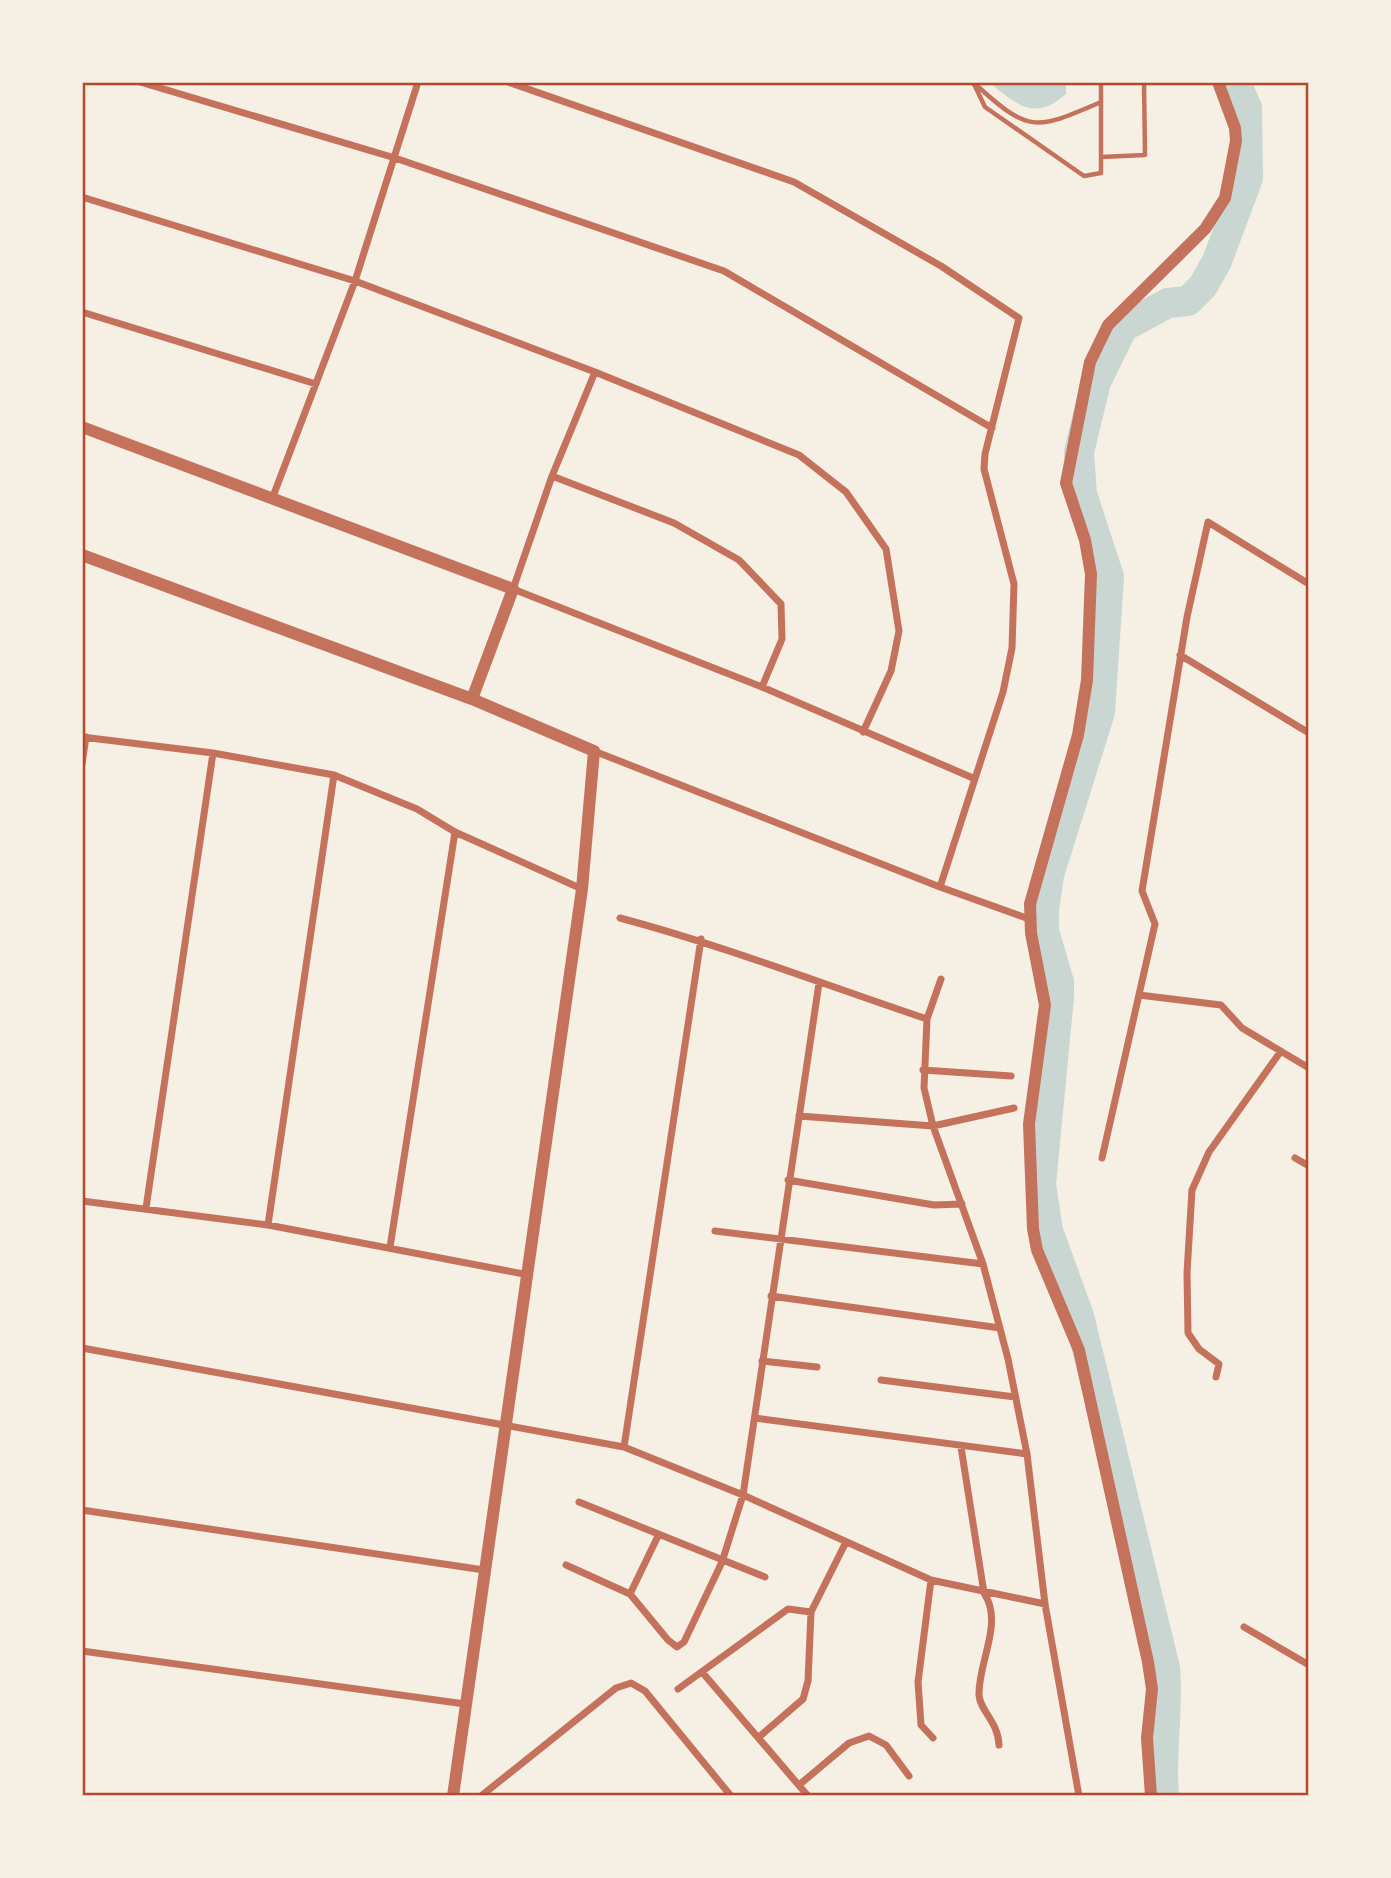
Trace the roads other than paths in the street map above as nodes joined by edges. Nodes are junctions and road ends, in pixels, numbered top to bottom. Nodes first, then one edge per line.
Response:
1 (140, 82) edge
2 (418, 82) edge
3 (508, 82) edge
4 (973, 82) edge
5 (1101, 82) edge
6 (1144, 82) edge
7 (1219, 82) edge
8 (1101, 102) junction
9 (1101, 157) junction
10 (395, 158) junction
11 (82, 197) edge
12 (355, 281) junction
13 (82, 312) edge
14 (595, 372) junction
15 (316, 384) junction
16 (82, 427) edge
17 (992, 428) junction
18 (552, 476) junction
19 (272, 500) junction
20 (82, 555) edge
21 (1309, 584) edge
22 (513, 589) junction
23 (1180, 655) junction
24 (762, 687) junction
25 (472, 699) junction
26 (863, 732) junction
27 (1309, 733) edge
28 (84, 737) edge
29 (594, 751) junction
30 (212, 753) junction
31 (82, 764) edge
32 (334, 775) junction
33 (973, 778) junction
34 (455, 832) junction
35 (940, 887) junction
36 (582, 889) junction
37 (620, 918) dead end
38 (1029, 919) junction
39 (701, 939) junction
40 (941, 979) dead end
41 (819, 984) junction
42 (1139, 995) junction
43 (928, 1019) junction
44 (1280, 1051) junction
45 (1309, 1068) edge
46 (923, 1070) junction
47 (1011, 1076) dead end
48 (1014, 1108) dead end
49 (799, 1116) junction
50 (933, 1126) junction
51 (1102, 1158) dead end
52 (1295, 1158) dead end
53 (1309, 1166) edge
54 (788, 1180) junction
55 (82, 1201) edge
56 (962, 1204) junction
57 (146, 1208) junction
58 (268, 1225) junction
59 (715, 1231) dead end
60 (779, 1237) junction
61 (390, 1247) junction
62 (982, 1265) junction
63 (529, 1276) junction
64 (771, 1296) junction
65 (1000, 1328) junction
66 (82, 1348) edge
67 (762, 1361) junction
68 (817, 1367) dead end
69 (1216, 1377) dead end
70 (881, 1380) dead end
71 (1015, 1397) junction
72 (755, 1418) junction
73 (506, 1427) junction
74 (624, 1447) junction
75 (961, 1447) junction
76 (1027, 1454) junction
77 (743, 1495) junction
78 (579, 1502) dead end
79 (82, 1510) edge
80 (658, 1535) junction
81 (846, 1542) junction
82 (722, 1562) junction
83 (566, 1565) dead end
84 (484, 1570) junction
85 (765, 1577) dead end
86 (931, 1580) junction
87 (984, 1592) junction
88 (630, 1594) junction
89 (1045, 1604) junction
90 (811, 1612) junction
91 (1244, 1627) dead end
92 (82, 1651) edge
93 (1309, 1665) edge
94 (702, 1672) junction
95 (678, 1689) dead end
96 (464, 1704) junction
97 (760, 1737) junction
98 (933, 1738) dead end
99 (999, 1745) dead end
100 (909, 1776) dead end
101 (799, 1785) junction
102 (1078, 1794) edge
103 (453, 1796) edge
104 (481, 1796) edge
105 (731, 1796) edge
106 (808, 1796) edge
107 (1151, 1796) edge

1 - 10 street
2 - 10 street
3 - 17 street
4 - 8 lane
4 - 9 lane
5 - 8 lane
6 - 9 lane
7 - 38 street
8 - 9 lane
10 - 12 street
10 - 17 street
11 - 12 street
12 - 14 street
12 - 15 street
13 - 15 street
14 - 18 street
14 - 26 street
15 - 19 street
16 - 19 street
17 - 33 street
18 - 22 street
18 - 24 street
19 - 22 street
20 - 25 street
21 - 23 street
22 - 24 street
22 - 25 street
23 - 27 street
23 - 42 street
24 - 26 street
25 - 29 street
26 - 33 street
28 - 30 street
28 - 31 street
29 - 35 street
29 - 36 street
30 - 32 street
30 - 57 street
32 - 34 street
32 - 58 street
33 - 35 street
34 - 36 street
34 - 61 street
35 - 38 street
36 - 63 street
37 - 39 street
38 - 107 street
39 - 41 street
39 - 74 street
40 - 43 street
41 - 43 street
41 - 49 street
42 - 44 street
42 - 51 street
43 - 46 street
44 - 45 street
44 - 69 street
46 - 47 street
46 - 50 street
48 - 50 street
49 - 50 street
49 - 54 street
50 - 56 street
52 - 53 street
54 - 56 street
54 - 60 street
55 - 57 street
56 - 62 street
57 - 58 street
58 - 61 street
59 - 60 street
60 - 62 street
60 - 64 street
61 - 63 street
62 - 65 street
63 - 73 street
64 - 65 street
64 - 67 street
65 - 71 street
66 - 73 street
67 - 68 street
67 - 72 street
70 - 71 street
71 - 76 street
72 - 75 street
72 - 77 street
73 - 74 street
73 - 84 street
74 - 77 street
75 - 76 street
75 - 87 street
76 - 89 street
77 - 81 street
77 - 82 street
78 - 80 street
79 - 84 street
80 - 82 street
80 - 88 street
81 - 86 street
81 - 90 street
82 - 85 street
82 - 88 street
83 - 88 street
84 - 96 street
86 - 87 street
86 - 98 street
87 - 89 street
87 - 99 street
89 - 102 street
90 - 94 street
90 - 97 street
91 - 93 street
92 - 96 street
94 - 95 street
94 - 97 street
96 - 103 street
97 - 101 street
100 - 101 street
101 - 106 street
104 - 105 street

